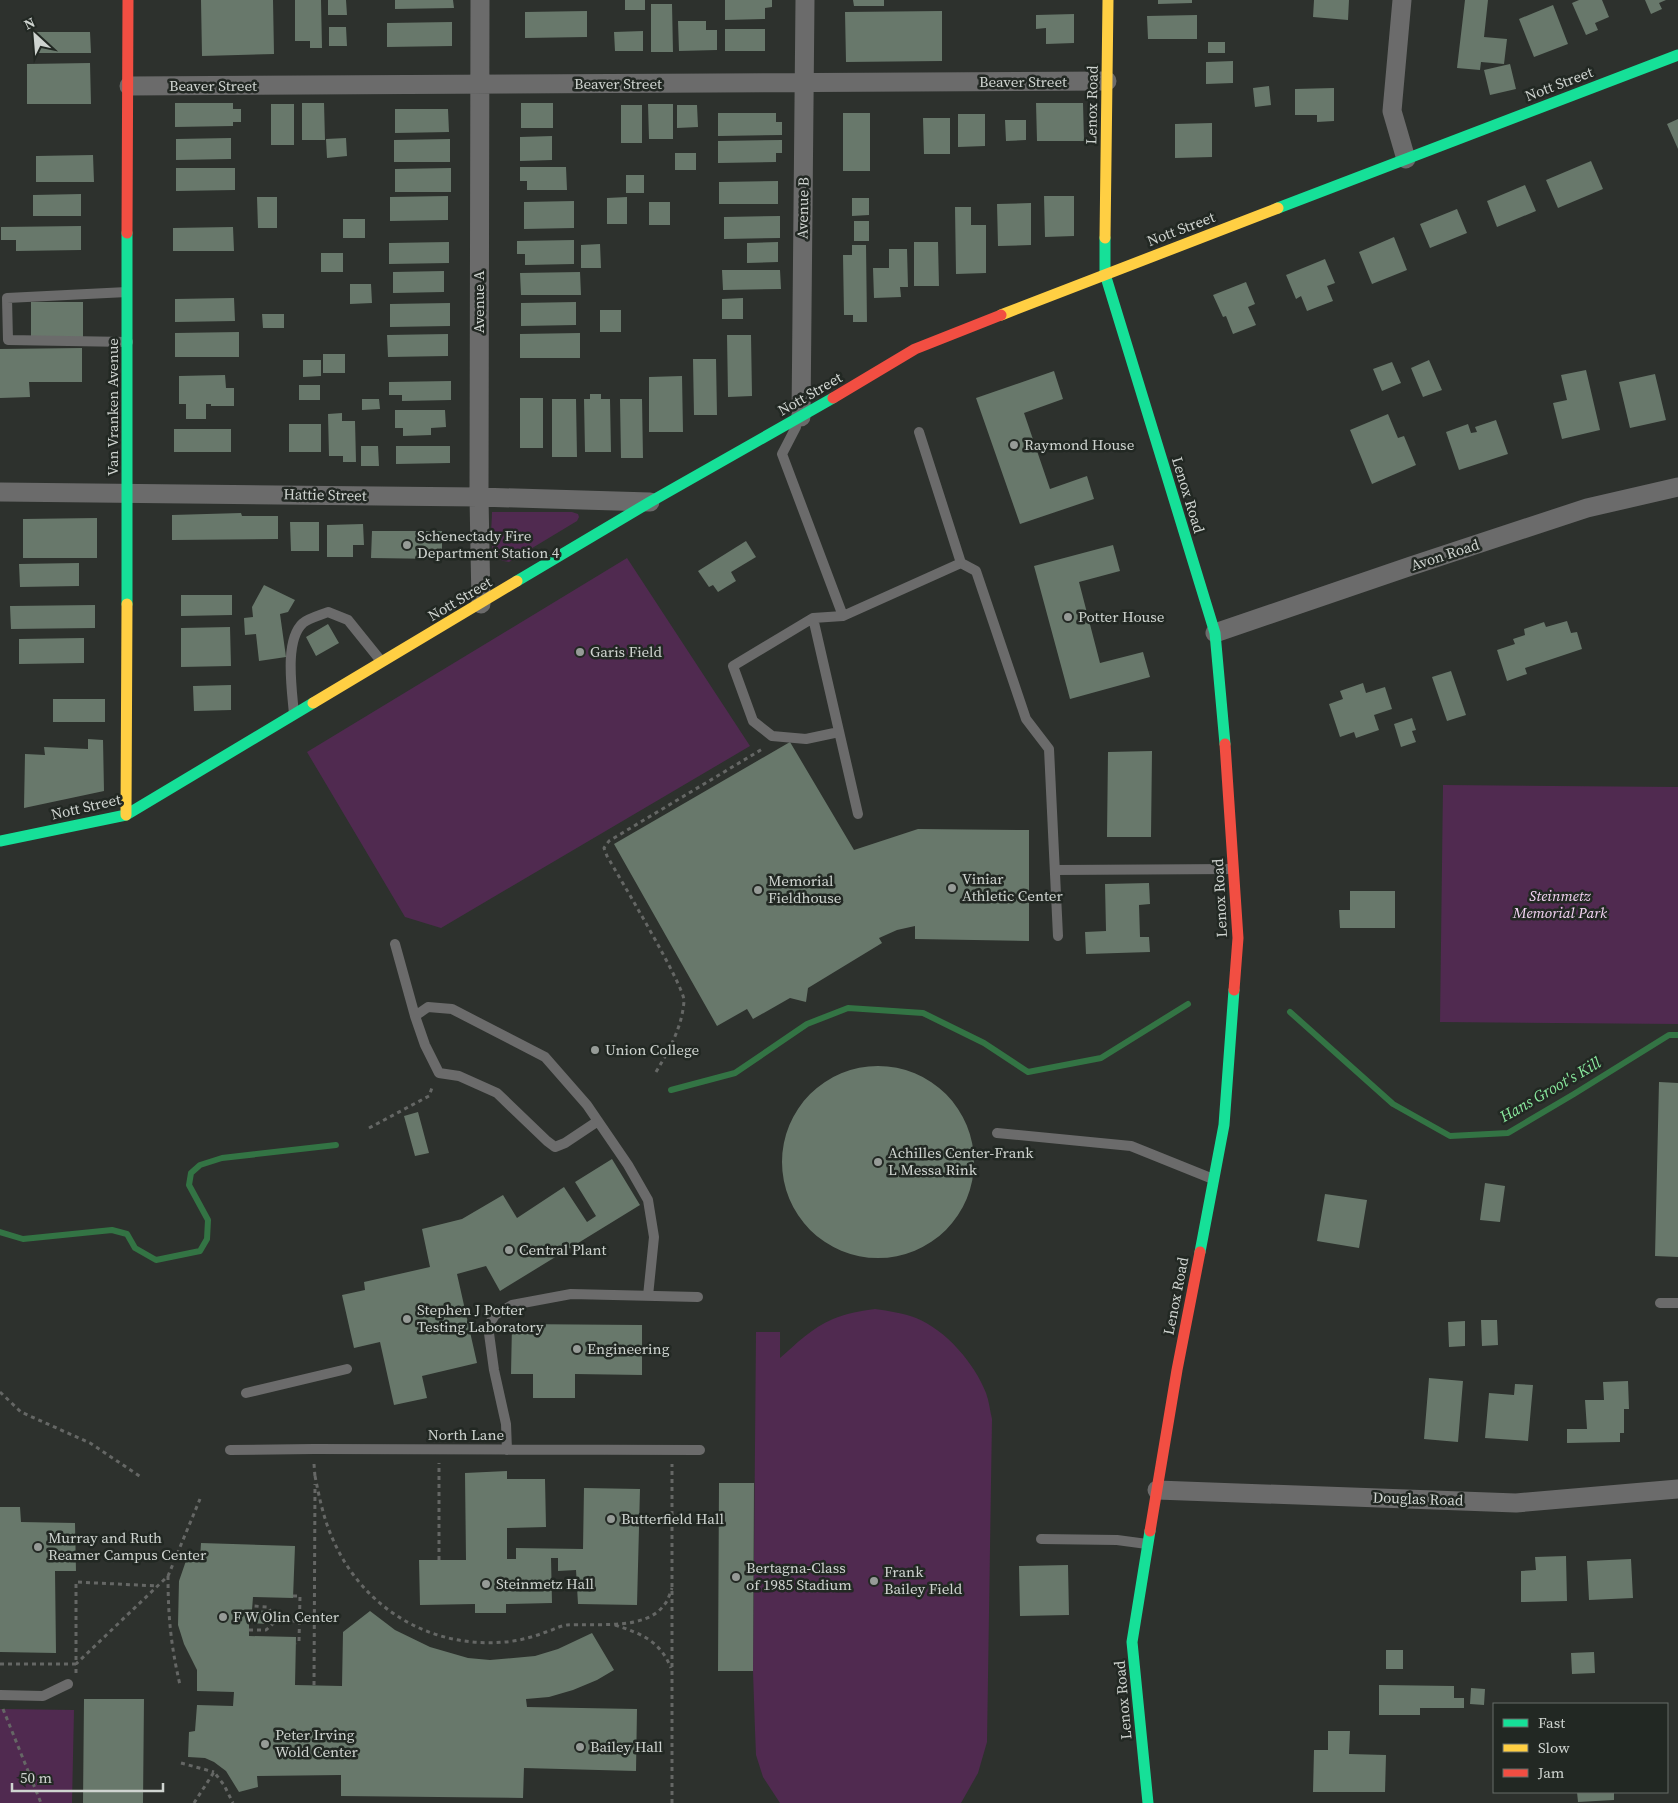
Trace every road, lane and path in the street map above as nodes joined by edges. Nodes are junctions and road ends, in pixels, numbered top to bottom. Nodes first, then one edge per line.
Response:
1 (128, 0) edge
2 (480, 0) edge
3 (805, 0) edge
4 (1108, 0) edge
5 (1402, 0) edge
6 (1678, 55) edge
7 (1107, 81) junction
8 (804, 83) junction
9 (480, 84) junction
10 (129, 86) junction
11 (1406, 159) junction
12 (1105, 274) junction
13 (128, 292) junction
14 (128, 342) junction
15 (801, 417) junction
16 (919, 432) dead end
17 (1678, 487) edge
18 (0, 492) edge
19 (128, 493) junction
20 (479, 498) junction
21 (650, 502) junction
22 (960, 563) junction
23 (481, 604) junction
24 (843, 616) junction
25 (813, 618) junction
26 (1215, 633) junction
27 (382, 663) junction
28 (294, 715) junction
29 (839, 732) junction
30 (782, 737) junction
31 (858, 814) dead end
32 (126, 815) junction
33 (0, 841) edge
34 (1233, 869) junction
35 (1055, 870) junction
36 (1058, 936) dead end
37 (394, 944) dead end
38 (415, 1016) junction
39 (656, 1072) dead end
40 (439, 1073) junction
41 (598, 1121) junction
42 (369, 1128) dead end
43 (998, 1133) dead end
44 (1214, 1179) junction
45 (648, 1296) junction
46 (698, 1297) dead end
47 (1660, 1303) dead end
48 (1678, 1303) edge
49 (347, 1370) dead end
50 (0, 1392) edge
51 (246, 1393) dead end
52 (314, 1448) junction
53 (230, 1450) dead end
54 (439, 1450) junction
55 (507, 1450) junction
56 (672, 1450) junction
57 (700, 1450) dead end
58 (315, 1476) junction
59 (141, 1477) dead end
60 (1678, 1489) edge
61 (1157, 1490) junction
62 (200, 1499) dead end
63 (1041, 1539) dead end
64 (1148, 1544) junction
65 (439, 1560) dead end
66 (168, 1576) junction
67 (158, 1586) junction
68 (672, 1588) junction
69 (293, 1596) dead end
70 (252, 1606) dead end
71 (276, 1620) junction
72 (299, 1621) junction
73 (315, 1621) junction
74 (612, 1624) junction
75 (249, 1630) dead end
76 (296, 1643) dead end
77 (0, 1664) edge
78 (76, 1664) junction
79 (672, 1671) junction
80 (72, 1680) joint
81 (180, 1685) dead end
82 (314, 1685) dead end
83 (0, 1695) edge
84 (0, 1702) edge
85 (180, 1763) dead end
86 (214, 1772) junction
87 (41, 1803) edge
88 (194, 1803) edge
89 (233, 1803) edge
90 (672, 1803) edge
91 (1148, 1803) edge

1 - 10 street, Van Vranken Avenue
2 - 9 street, Avenue A
3 - 8 street, Avenue B
4 - 7 street, Lenox Road
5 - 11 street
6 - 11 street, Nott Street
7 - 8 street, Beaver Street
7 - 12 street, Lenox Road
8 - 9 street, Beaver Street
8 - 15 street, Avenue B
9 - 10 street, Beaver Street
9 - 20 street, Avenue A
10 - 13 street, Van Vranken Avenue
11 - 12 street, Nott Street
12 - 15 street, Nott Street
12 - 26 street, Lenox Road
13 - 14 street, Van Vranken Avenue
13 - 14 lane
14 - 19 street, Van Vranken Avenue
15 - 21 street, Nott Street
15 - 24 lane
16 - 22 lane
17 - 26 street, Avon Road
18 - 19 street, Hattie Street
19 - 20 street, Hattie Street
19 - 32 street, Van Vranken Avenue
20 - 21 street, Hattie Street
20 - 23 street, Avenue A
21 - 23 street, Nott Street
22 - 24 lane
22 - 35 lane
23 - 27 street, Nott Street
24 - 25 lane
25 - 29 lane
25 - 30 lane
26 - 34 street, Lenox Road
27 - 28 street, Nott Street
27 - 28 lane
28 - 32 street, Nott Street
29 - 30 lane
29 - 31 lane
30 - 39 path
32 - 33 street, Nott Street
34 - 35 lane
34 - 44 street, Lenox Road
35 - 36 lane
37 - 38 lane
38 - 40 lane
38 - 41 lane
40 - 41 lane
40 - 42 path
41 - 45 lane
43 - 44 lane
44 - 61 street, Lenox Road
45 - 46 lane
45 - 55 lane
47 - 48 lane
49 - 51 lane
50 - 59 path
52 - 53 lane, North Lane
52 - 54 lane, North Lane
52 - 58 path
54 - 55 lane, North Lane
54 - 65 path
55 - 56 lane, North Lane
56 - 57 lane, North Lane
56 - 68 path
58 - 73 path
58 - 74 path
60 - 61 street, Douglas Road
61 - 64 street, Lenox Road
62 - 66 path
63 - 64 lane
64 - 91 street, Lenox Road
66 - 67 path
66 - 81 path
67 - 78 path
67 - 78 path
68 - 74 path
68 - 79 path
69 - 72 path
70 - 71 path
71 - 72 path
71 - 75 path
72 - 73 path
72 - 76 path
73 - 82 path
74 - 79 path
77 - 78 path
78 - 80 path
79 - 90 path
80 - 83 lane
84 - 87 path
85 - 86 path
86 - 88 path
86 - 89 path

